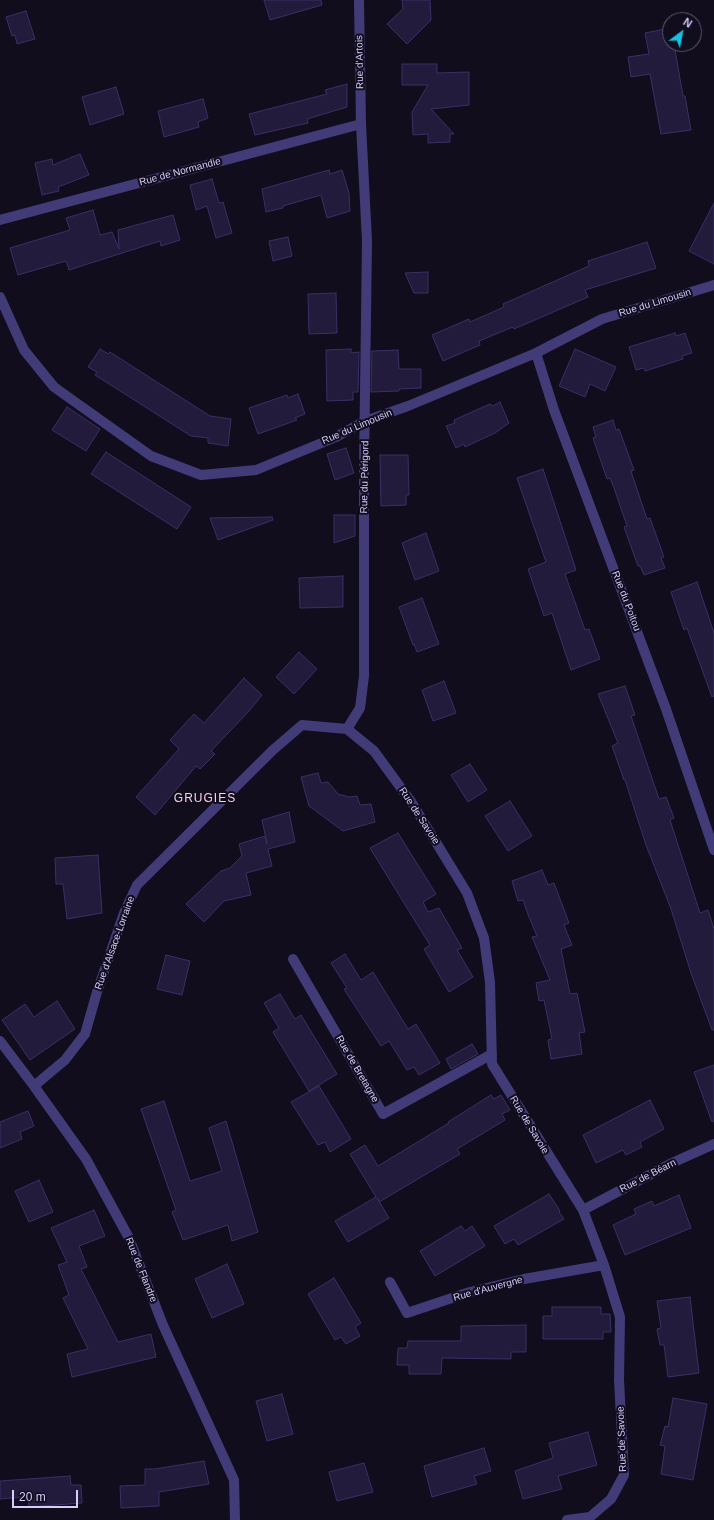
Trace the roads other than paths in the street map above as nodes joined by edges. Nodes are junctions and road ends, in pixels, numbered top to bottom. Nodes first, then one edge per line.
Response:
1 (359, 0) edge
2 (361, 124) junction
3 (0, 220) edge
4 (714, 285) edge
5 (0, 297) edge
6 (536, 353) junction
7 (365, 421) junction
8 (347, 729) junction
9 (714, 850) edge
10 (293, 959) dead end
11 (0, 1041) edge
12 (492, 1054) junction
13 (34, 1086) junction
14 (714, 1144) edge
15 (583, 1210) junction
16 (604, 1265) junction
17 (390, 1282) dead end
18 (235, 1520) edge
19 (567, 1520) edge

1 - 2 street, Rue d'Artois
2 - 3 street, Rue de Normandie
2 - 7 street, Rue du Périgord
4 - 6 street, Rue du Limousin
5 - 7 street, Rue du Limousin
6 - 7 street, Rue du Limousin
6 - 9 street, Rue du Poitou
7 - 8 street, Rue du Périgord
8 - 12 street, Rue de Savoie
8 - 13 street, Rue d'Alsace-Lorraine
10 - 12 street, Rue de Bretagne
11 - 13 street, Rue de Flandre
12 - 15 street, Rue de Savoie
13 - 18 street, Rue de Flandre
14 - 15 street, Rue de Béarn
15 - 16 street, Rue de Savoie
16 - 17 street, Rue d'Auvergne
16 - 19 street, Rue de Savoie

